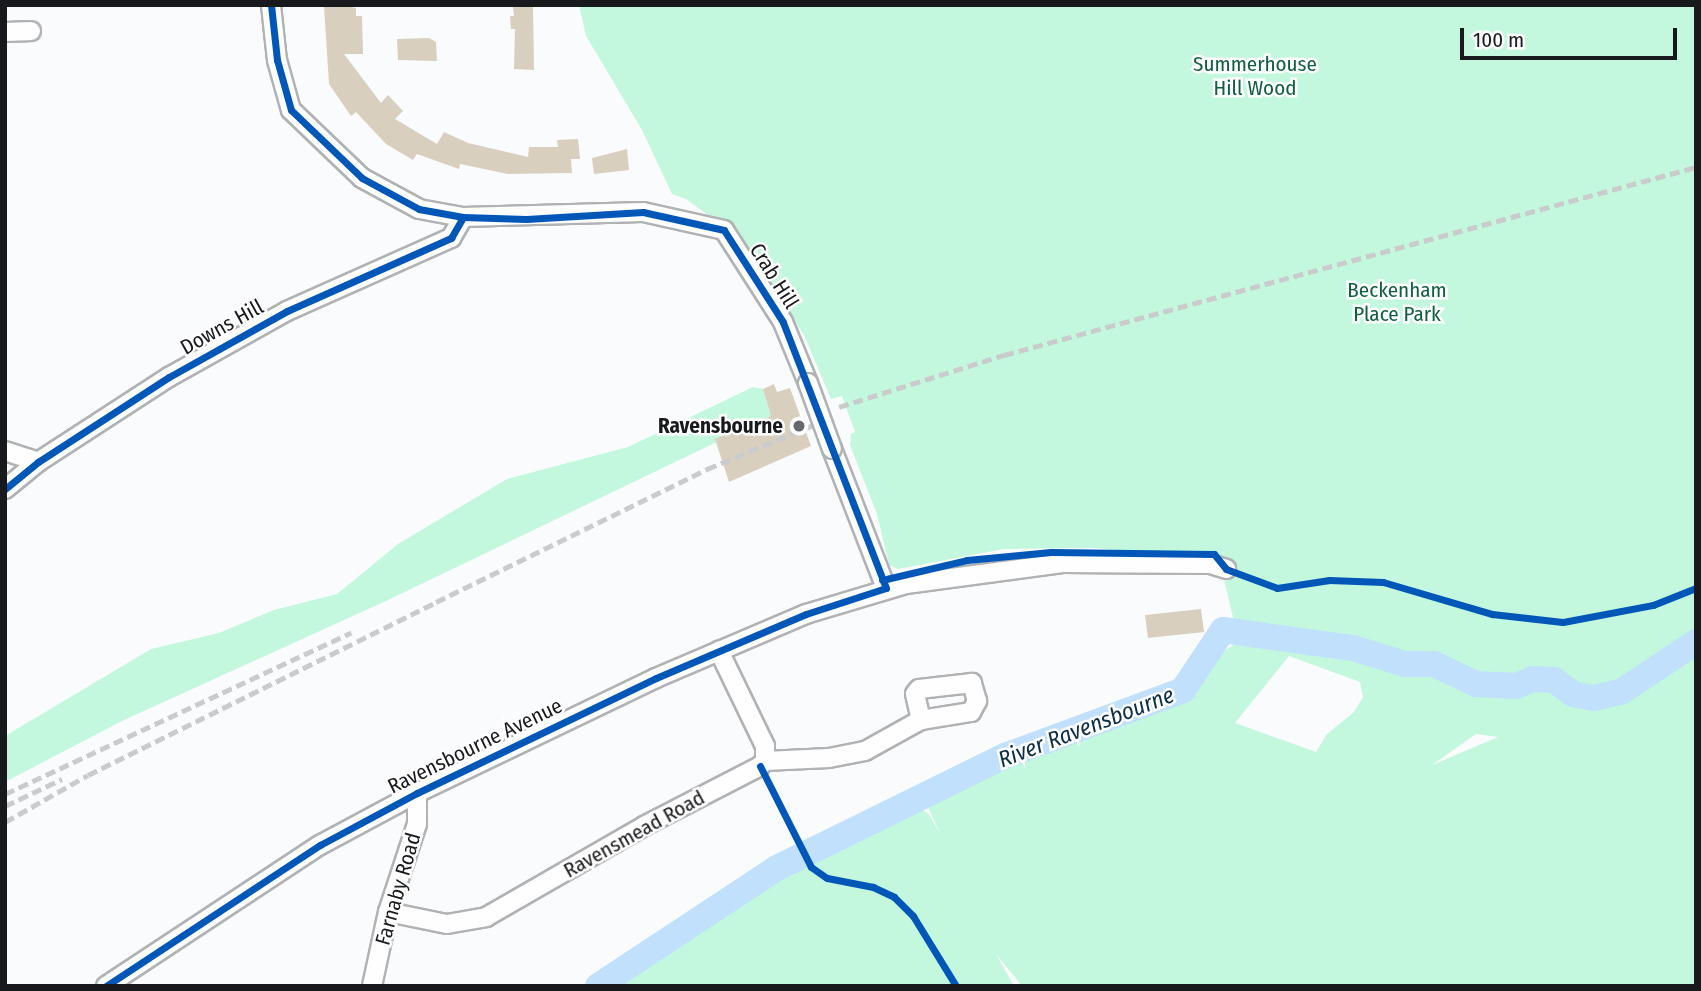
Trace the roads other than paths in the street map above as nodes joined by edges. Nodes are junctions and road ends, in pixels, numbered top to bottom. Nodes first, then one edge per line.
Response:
1 (271, 5) edge
2 (31, 31) dead end
3 (5, 32) edge
4 (463, 217) junction
5 (5, 451) edge
6 (38, 462) junction
7 (5, 489) edge
8 (1226, 569) dead end
9 (886, 589) junction
10 (719, 652) junction
11 (921, 720) dead end
12 (765, 761) junction
13 (417, 793) junction
14 (388, 912) junction
15 (106, 986) edge
16 (372, 986) edge

1 - 4 street, Crab Hill
2 - 3 street
4 - 6 street, Downs Hill
4 - 9 street, Crab Hill, bridge
5 - 6 street
6 - 7 street, Downs Hill
8 - 9 street, Ravensbourne Avenue
9 - 10 street, Ravensbourne Avenue
10 - 12 street
10 - 13 street, Ravensbourne Avenue
11 - 12 street
12 - 14 street, Ravensmead Road
13 - 14 street, Farnaby Road
13 - 15 street, Ravensbourne Avenue
14 - 16 street, Farnaby Road

